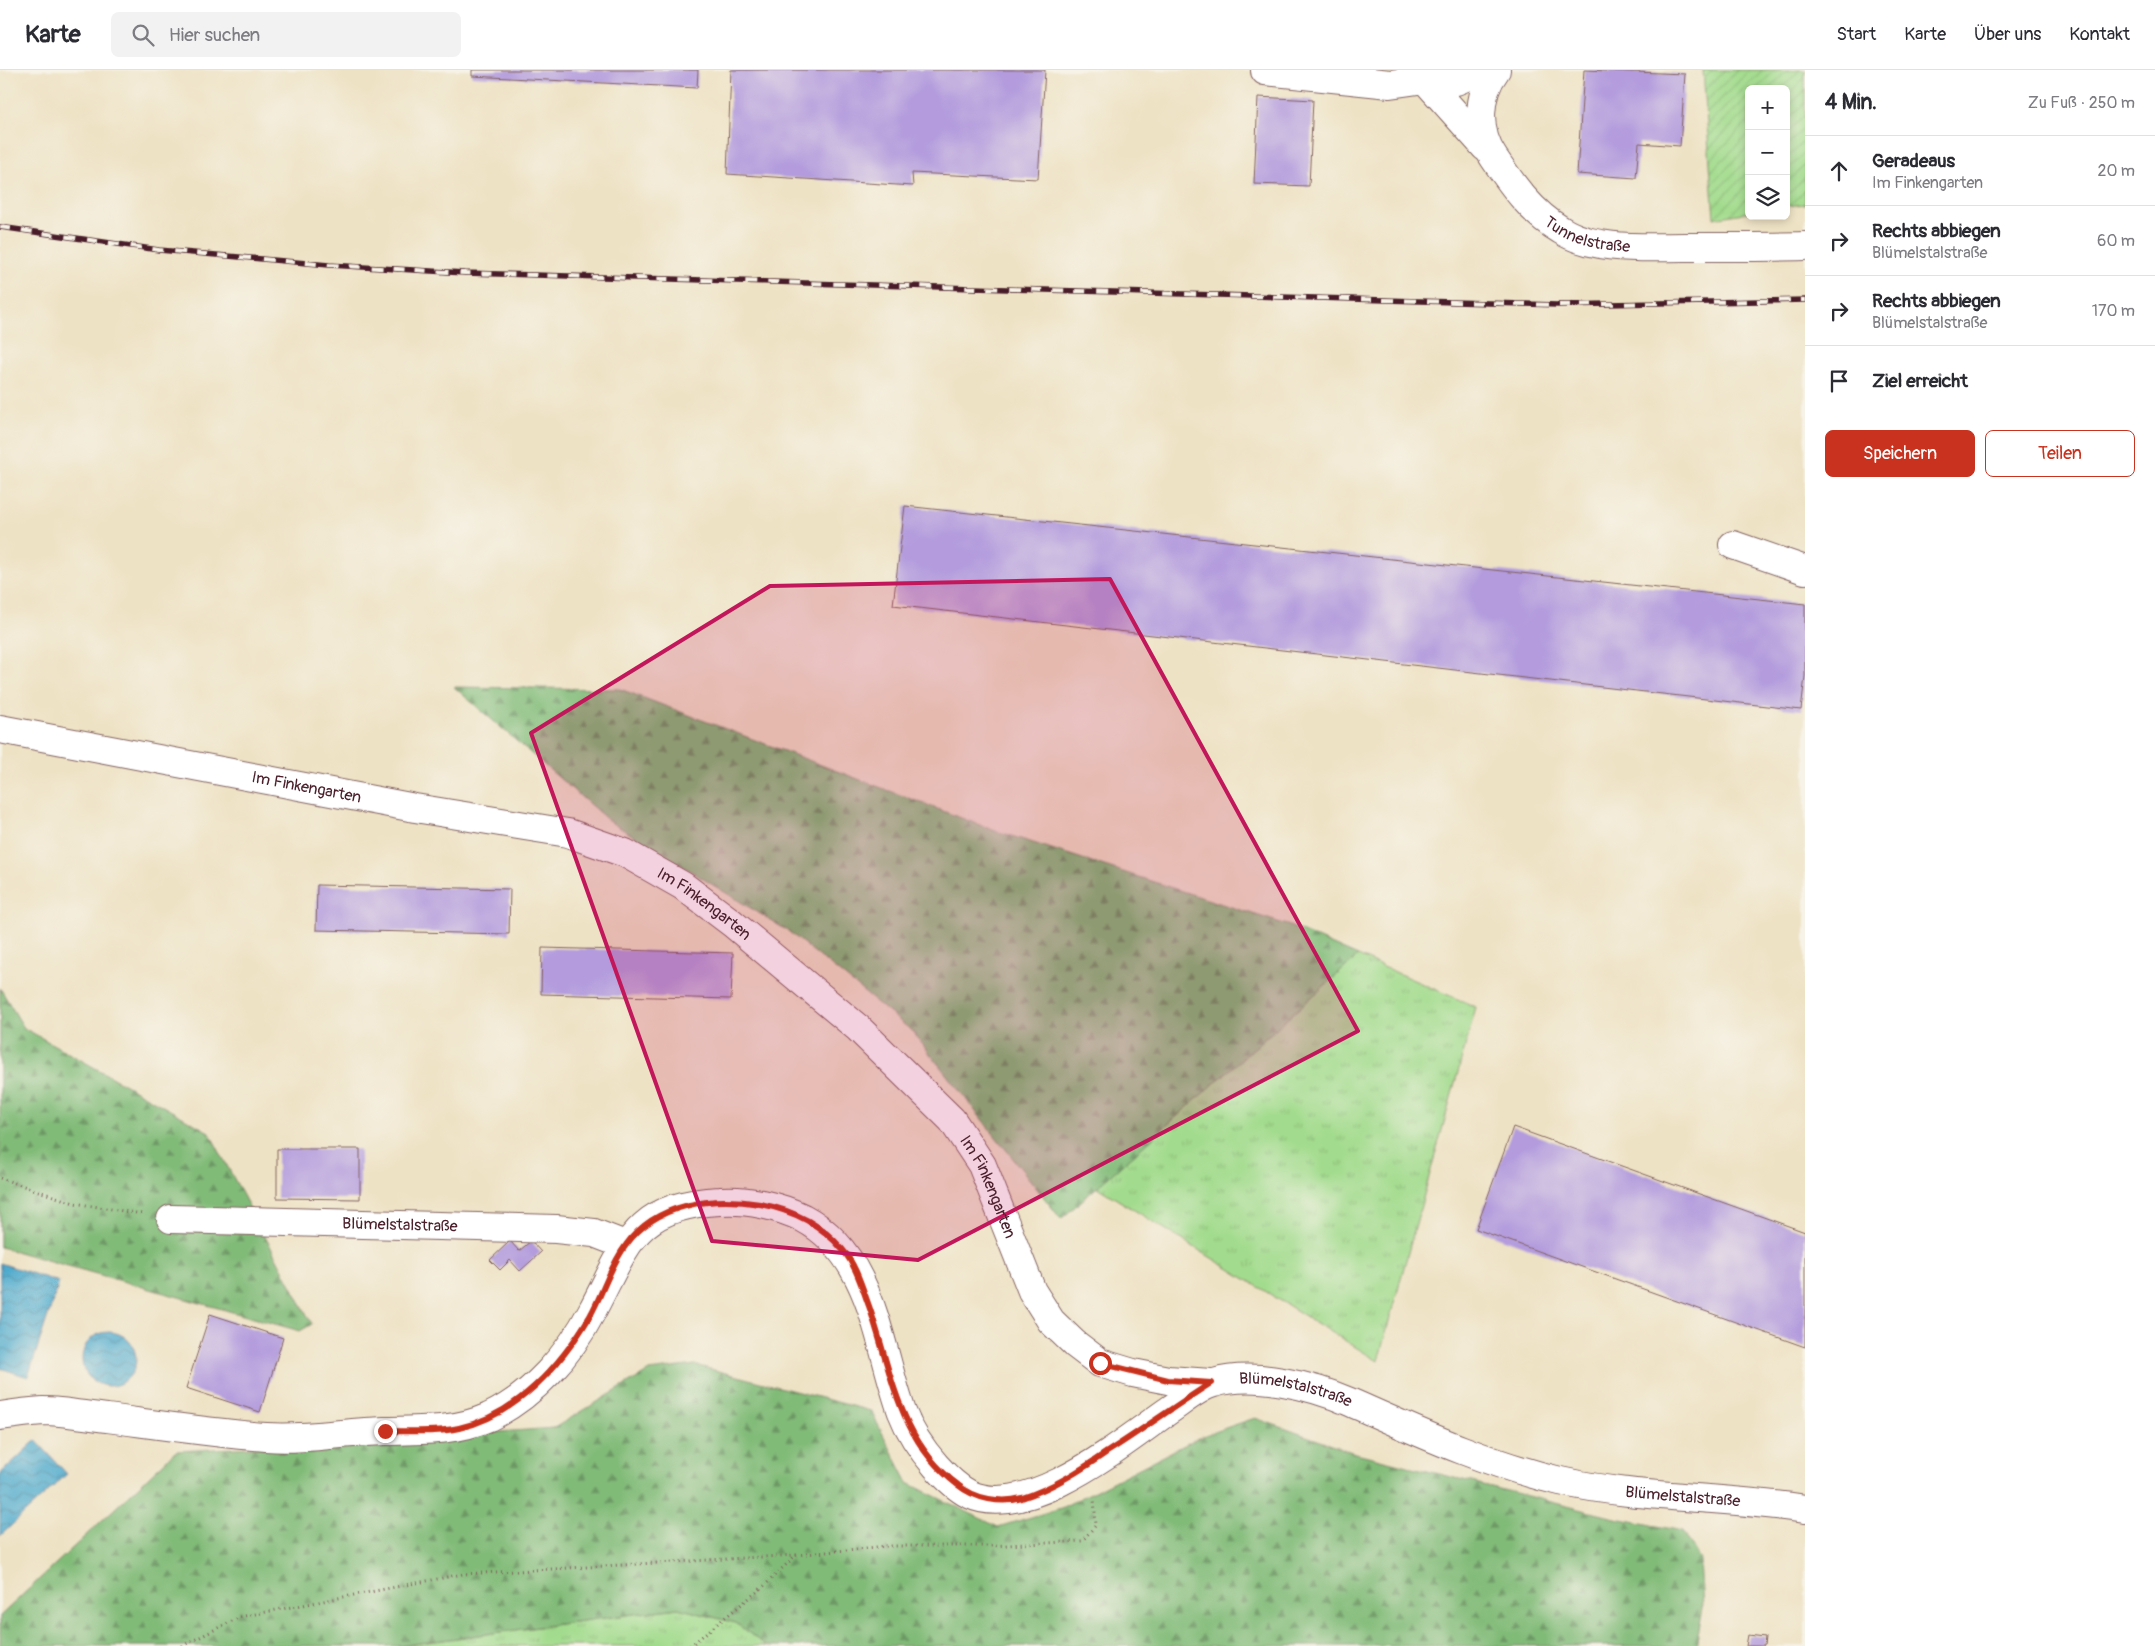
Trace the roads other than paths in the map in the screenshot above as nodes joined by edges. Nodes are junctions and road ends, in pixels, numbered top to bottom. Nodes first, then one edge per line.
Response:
1 (1482, 70) edge
2 (1496, 70) edge
3 (1265, 71) edge
4 (1421, 74) edge
5 (1490, 152) junction
6 (1805, 246) edge
7 (1733, 545) dead end
8 (1805, 570) edge
9 (0, 729) edge
10 (172, 1219) road end
11 (625, 1245) junction
12 (1211, 1383) junction
13 (0, 1416) edge
14 (1805, 1509) edge

1 - 4 street
2 - 5 street, Tunnelstraße
3 - 4 street
4 - 5 street
5 - 6 street, Tunnelstraße
7 - 8 street
9 - 12 street, Im Finkengarten
10 - 11 street, Blümelstalstraße
11 - 12 street, Blümelstalstraße
11 - 13 street, Blümelstalstraße
12 - 14 street, Blümelstalstraße

